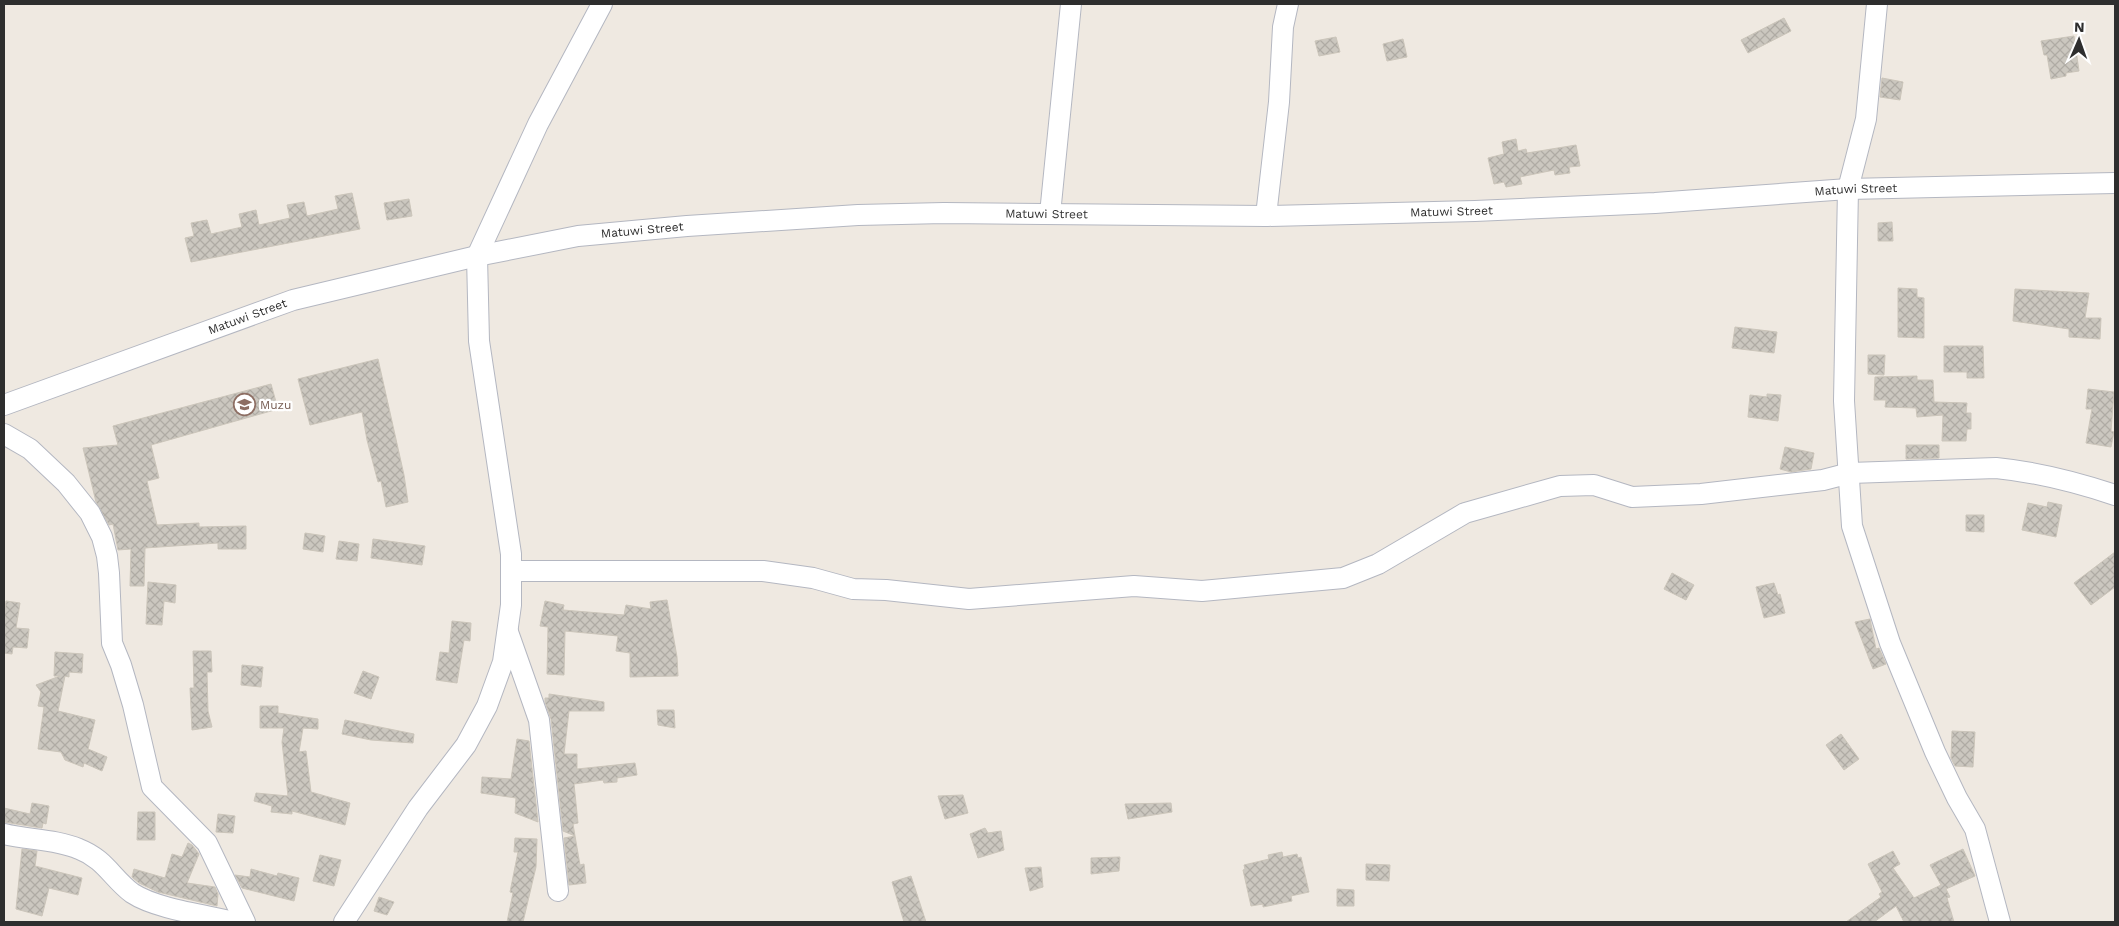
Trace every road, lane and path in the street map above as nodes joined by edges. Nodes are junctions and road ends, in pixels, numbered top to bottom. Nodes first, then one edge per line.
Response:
1 (602, 4) edge
2 (1071, 4) edge
3 (1288, 4) edge
4 (1877, 4) edge
5 (2115, 183) edge
6 (1848, 190) junction
7 (1050, 214) junction
8 (1266, 216) junction
9 (477, 256) junction
10 (4, 405) edge
11 (4, 434) edge
12 (1850, 473) junction
13 (2115, 495) edge
14 (511, 571) junction
15 (507, 629) junction
16 (4, 834) edge
17 (558, 891) dead end
18 (235, 922) edge
19 (245, 922) edge
20 (344, 922) edge
21 (2000, 922) edge

1 - 9 street
2 - 7 street
3 - 8 street
4 - 6 street
5 - 6 street, Matuwi Street
6 - 8 street, Matuwi Street
6 - 12 street
7 - 8 street, Matuwi Street
7 - 9 street, Matuwi Street
9 - 10 street, Matuwi Street
9 - 14 street
11 - 19 street
12 - 13 street
12 - 14 street
12 - 21 street
14 - 15 street
15 - 17 street
15 - 20 street
16 - 18 street

